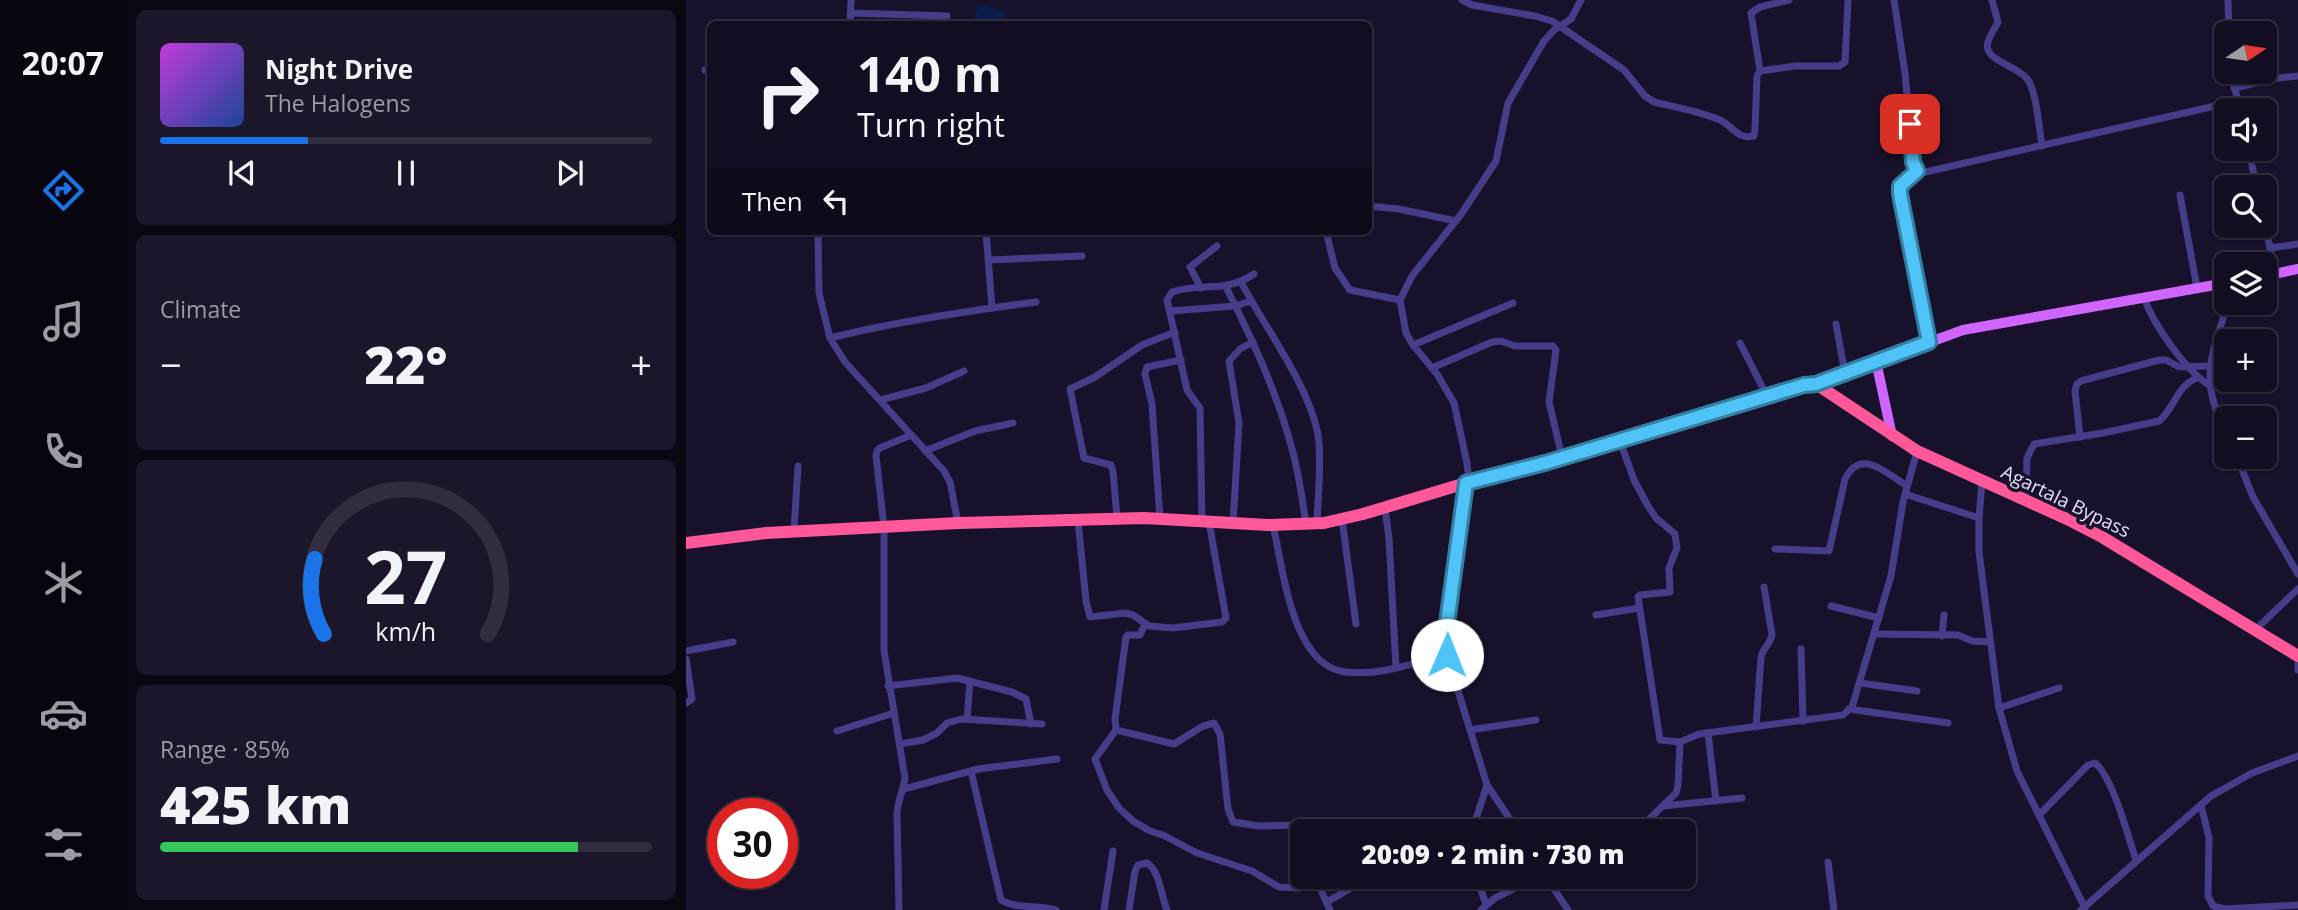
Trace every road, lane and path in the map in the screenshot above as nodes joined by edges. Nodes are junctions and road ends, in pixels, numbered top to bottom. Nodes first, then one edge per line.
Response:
1 (851, 0) edge
2 (1462, 0) edge
3 (1581, 0) edge
4 (1789, 0) edge
5 (1848, 0) edge
6 (1894, 0) edge
7 (1992, 0) edge
8 (2228, 0) edge
9 (851, 13) junction
10 (947, 16) dead end
11 (850, 21) edge
12 (2229, 21) edge
13 (1559, 27) junction
14 (1760, 71) junction
15 (2298, 76) edge
16 (2233, 84) edge
17 (2234, 89) junction
18 (2237, 98) edge
19 (2214, 107) edge
20 (2042, 146) junction
21 (1917, 171) junction
22 (2180, 195) dead end
23 (1372, 206) edge
24 (1456, 220) junction
25 (818, 235) edge
26 (986, 235) edge
27 (1327, 235) edge
28 (2268, 238) edge
29 (2298, 244) edge
30 (1217, 246) dead end
31 (2270, 248) junction
32 (2270, 252) edge
33 (1082, 256) dead end
34 (989, 260) junction
35 (2298, 270) edge
36 (1254, 274) dead end
37 (2277, 274) edge
38 (1241, 282) junction
39 (2214, 285) edge
40 (1226, 287) junction
41 (1200, 288) junction
42 (2197, 288) junction
43 (2144, 298) junction
44 (1400, 300) junction
45 (1251, 301) junction
46 (1035, 302) dead end
47 (1513, 303) dead end
48 (1235, 306) junction
49 (992, 308) junction
50 (1171, 311) junction
51 (2224, 315) edge
52 (1836, 324) dead end
53 (1175, 332) junction
54 (830, 338) junction
55 (1253, 342) junction
56 (1929, 342) junction
57 (1740, 343) dead end
58 (1413, 345) junction
59 (1181, 360) junction
60 (1876, 361) junction
61 (2209, 366) junction
62 (1432, 368) junction
63 (2189, 368) junction
64 (964, 371) dead end
65 (1845, 374) junction
66 (2197, 378) junction
67 (1816, 384) junction
68 (2209, 385) junction
69 (1768, 396) junction
70 (880, 400) junction
71 (2214, 408) edge
72 (1013, 423) dead end
73 (911, 435) junction
74 (1892, 436) junction
75 (2080, 437) junction
76 (1620, 440) junction
77 (925, 451) junction
78 (1917, 451) junction
79 (1562, 457) junction
80 (798, 466) dead end
81 (2241, 469) edge
82 (1982, 482) junction
83 (1466, 483) junction
84 (1906, 490) junction
85 (2026, 500) junction
86 (1385, 508) junction
87 (1117, 518) junction
88 (1979, 518) junction
89 (1160, 519) junction
90 (1342, 519) junction
91 (1078, 520) junction
92 (1206, 522) junction
93 (958, 523) junction
94 (1233, 524) junction
95 (1311, 524) junction
96 (1273, 525) junction
97 (884, 527) junction
98 (794, 531) junction
99 (686, 543) edge
100 (1774, 549) dead end
101 (2298, 574) edge
102 (1764, 587) dead end
103 (2298, 589) edge
104 (1831, 606) dead end
105 (1639, 608) junction
106 (1596, 615) dead end
107 (1944, 615) dead end
108 (1879, 618) junction
109 (1145, 624) junction
110 (1356, 624) dead end
111 (2255, 630) junction
112 (1874, 634) junction
113 (1942, 636) junction
114 (733, 642) dead end
115 (1991, 642) junction
116 (1801, 649) dead end
117 (686, 651) edge
118 (1447, 655) junction
119 (2298, 656) edge
120 (686, 659) edge
121 (2298, 664) edge
122 (1396, 668) junction
123 (2298, 670) edge
124 (970, 681) junction
125 (1860, 683) junction
126 (888, 686) junction
127 (2059, 688) dead end
128 (1917, 691) dead end
129 (686, 703) edge
130 (1999, 708) junction
131 (1849, 709) junction
132 (894, 713) junction
133 (967, 719) junction
134 (1536, 720) dead end
135 (1803, 720) junction
136 (1948, 723) dead end
137 (1031, 724) junction
138 (1042, 724) dead end
139 (1756, 727) junction
140 (1116, 730) junction
141 (1470, 730) junction
142 (837, 731) dead end
143 (1708, 733) junction
144 (1680, 742) junction
145 (900, 744) junction
146 (2298, 756) edge
147 (1057, 759) dead end
148 (971, 771) junction
149 (1487, 785) junction
150 (904, 789) junction
151 (1742, 798) dead end
152 (1716, 802) junction
153 (2201, 805) junction
154 (1663, 806) junction
155 (2039, 815) junction
156 (1476, 819) edge
157 (1510, 819) edge
158 (1649, 819) edge
159 (1290, 825) edge
160 (1113, 852) dead end
161 (2136, 860) junction
162 (1828, 862) dead end
163 (1290, 888) edge
164 (1320, 889) edge
165 (1349, 889) edge
166 (1479, 889) edge
167 (1515, 889) edge
168 (1554, 889) edge
169 (1327, 902) junction
170 (2298, 905) edge
171 (1483, 907) edge
172 (1052, 909) edge
173 (2083, 909) edge
174 (899, 910) edge
175 (1104, 910) edge
176 (1129, 910) edge
177 (1167, 910) edge
178 (1330, 910) edge
179 (1568, 910) edge
180 (1834, 910) edge

1 - 9 street
2 - 13 street
3 - 13 street
4 - 14 street
5 - 14 street
6 - 21 street
7 - 20 street
8 - 12 street
9 - 10 street
9 - 11 street
13 - 14 street
13 - 24 street
15 - 17 street
16 - 17 street
17 - 18 street
19 - 20 street
20 - 21 street
21 - 56 street
22 - 42 street
23 - 24 street
24 - 44 street
25 - 54 street
26 - 34 street
27 - 44 street
28 - 31 street
29 - 31 street
30 - 41 street
31 - 32 street
33 - 34 street
34 - 49 street
35 - 37 main road
36 - 38 street
38 - 40 street
38 - 45 street
39 - 42 main road
40 - 41 street
40 - 48 street
41 - 50 street
42 - 43 main road
43 - 56 main road
43 - 63 street
44 - 58 street
45 - 48 street
45 - 95 street
46 - 49 street
47 - 58 street
48 - 50 street
48 - 55 street
49 - 54 street
50 - 53 street
51 - 61 street
52 - 65 street
53 - 59 street
53 - 87 street
54 - 70 street
55 - 94 street
55 - 95 street
56 - 60 main road
57 - 69 street
58 - 62 street
59 - 89 street
59 - 92 street
60 - 65 main road
60 - 74 main road
61 - 63 street
61 - 68 street
62 - 79 street
62 - 83 street
63 - 66 street
63 - 75 street
64 - 70 street
65 - 67 main road
66 - 68 street
66 - 75 street
67 - 69 highway
67 - 74 highway, Agartala Bypass
68 - 71 street
69 - 76 highway
70 - 73 street
72 - 77 street
73 - 77 street
73 - 97 street
74 - 78 highway, Agartala Bypass
75 - 85 street
76 - 79 highway
76 - 105 street
77 - 93 street
78 - 82 highway, Agartala Bypass
78 - 84 street
79 - 83 highway
80 - 98 street
81 - 101 street
82 - 85 highway, Agartala Bypass
82 - 88 street
83 - 86 highway
83 - 118 street
84 - 88 street
84 - 100 street
84 - 108 street
85 - 111 highway, Agartala Bypass
86 - 90 highway
86 - 122 street
87 - 89 highway
87 - 91 highway
88 - 115 street
89 - 92 highway
90 - 95 highway
90 - 110 street
91 - 93 highway
91 - 109 street
92 - 94 highway
92 - 109 street
93 - 97 highway
94 - 96 highway
95 - 96 highway
96 - 122 street
97 - 98 highway
97 - 126 street
98 - 99 highway
102 - 139 street
103 - 111 street
104 - 108 street
105 - 106 street
105 - 144 street
107 - 113 street
108 - 112 street
109 - 140 street
111 - 119 highway, Agartala Bypass
112 - 113 street
112 - 125 street
113 - 115 street
114 - 117 street
115 - 130 street
116 - 135 street
118 - 122 street
118 - 141 street
120 - 129 street
121 - 123 street
124 - 126 street
124 - 133 street
124 - 137 street
125 - 128 street
125 - 131 street
126 - 132 street
127 - 130 street
130 - 155 street
131 - 135 street
131 - 136 street
132 - 142 street
132 - 145 street
133 - 137 street
133 - 145 street
134 - 141 street
135 - 139 street
137 - 138 street
139 - 143 street
140 - 159 street
140 - 163 street
141 - 149 street
143 - 144 street
143 - 152 street
144 - 154 street
145 - 150 street
146 - 153 street
147 - 148 street
148 - 150 street
148 - 172 street
149 - 156 street
149 - 157 street
150 - 174 street
151 - 152 street
152 - 154 street
153 - 161 street
153 - 170 street
154 - 158 street
155 - 161 street
155 - 173 street
160 - 175 street
161 - 173 street
162 - 180 street
164 - 169 street
165 - 169 street
166 - 171 street
167 - 171 street
168 - 179 street
169 - 178 street
176 - 177 street

